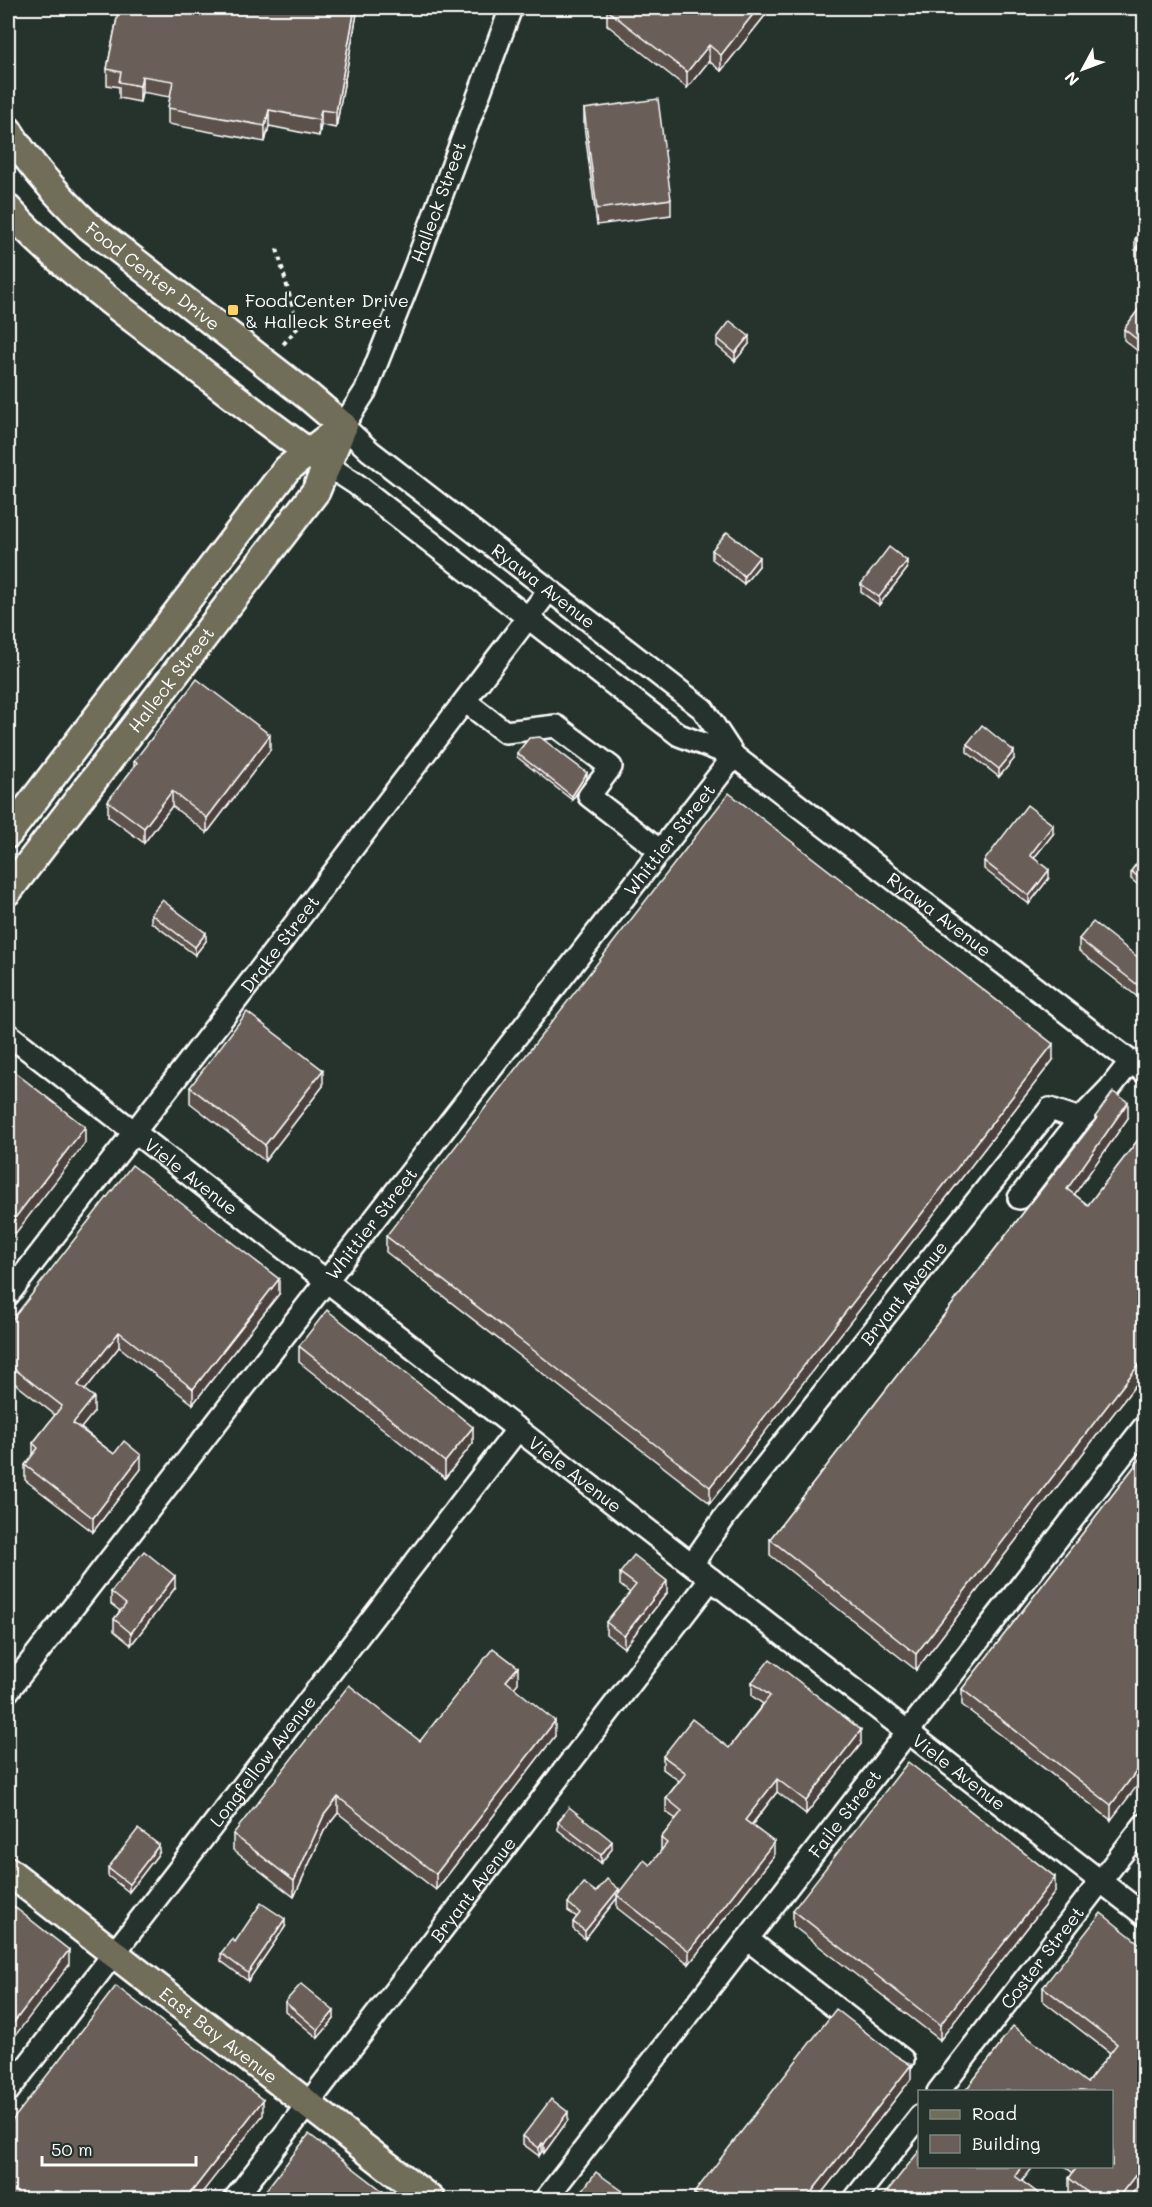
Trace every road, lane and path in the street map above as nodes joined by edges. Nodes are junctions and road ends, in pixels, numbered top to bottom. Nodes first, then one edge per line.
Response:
1 (511, 8) edge
2 (8, 130) edge
3 (8, 209) edge
4 (277, 249) dead end
5 (268, 364) junction
6 (343, 426) junction
7 (318, 459) junction
8 (549, 590) junction
9 (528, 618) junction
10 (465, 701) junction
11 (734, 756) junction
12 (8, 834) edge
13 (659, 850) junction
14 (8, 891) edge
15 (8, 1034) edge
16 (1138, 1066) edge
17 (1080, 1119) junction
18 (134, 1133) junction
19 (1019, 1198) dead end
20 (326, 1281) junction
21 (8, 1296) edge
22 (1144, 1426) edge
23 (518, 1429) junction
24 (692, 1564) junction
25 (711, 1579) junction
26 (8, 1691) edge
27 (908, 1732) junction
28 (1144, 1825) edge
29 (8, 1871) edge
30 (1101, 1882) junction
31 (1144, 1915) edge
32 (747, 1939) junction
33 (114, 1955) junction
34 (903, 2060) edge
35 (939, 2090) edge
36 (8, 2091) edge
37 (308, 2103) junction
38 (918, 2119) edge
39 (234, 2199) edge
40 (431, 2199) edge
41 (545, 2199) edge
42 (854, 2199) edge

1 - 6 street, Halleck Street
2 - 5 main road, Food Center Drive
3 - 7 main road
4 - 5 path
5 - 6 main road, Food Center Drive
6 - 7 main road
6 - 8 street, Ryawa Avenue
7 - 9 street, Ryawa Avenue
7 - 12 main road, Halleck Street
7 - 14 main road, Halleck Street
8 - 9 street, Drake Street
8 - 11 street, Ryawa Avenue
9 - 10 street, Drake Street
9 - 11 street, Ryawa Avenue
10 - 13 street
10 - 18 street, Drake Street
11 - 13 street, Whittier Street
11 - 16 street, Ryawa Avenue
13 - 20 street, Whittier Street
15 - 18 street, Viele Avenue
16 - 17 street
17 - 19 street
17 - 24 street, Bryant Avenue
18 - 20 street, Viele Avenue
18 - 21 street, Drake Street
20 - 23 street, Viele Avenue
20 - 26 street, Whittier Street
22 - 27 street, Faile Street
23 - 24 street, Viele Avenue
23 - 33 street, Longfellow Avenue
24 - 25 street, Viele Avenue
25 - 27 street, Viele Avenue
25 - 37 street, Bryant Avenue
27 - 30 street, Viele Avenue
27 - 32 street, Faile Street
28 - 30 street, Coster Street
29 - 33 main road, East Bay Avenue
30 - 31 street, Viele Avenue
30 - 35 street, Coster Street
32 - 34 street
32 - 41 street, Faile Street
33 - 36 street, Longfellow Avenue
33 - 37 main road, East Bay Avenue
37 - 39 street, Bryant Avenue
37 - 40 main road, East Bay Avenue
38 - 42 street

